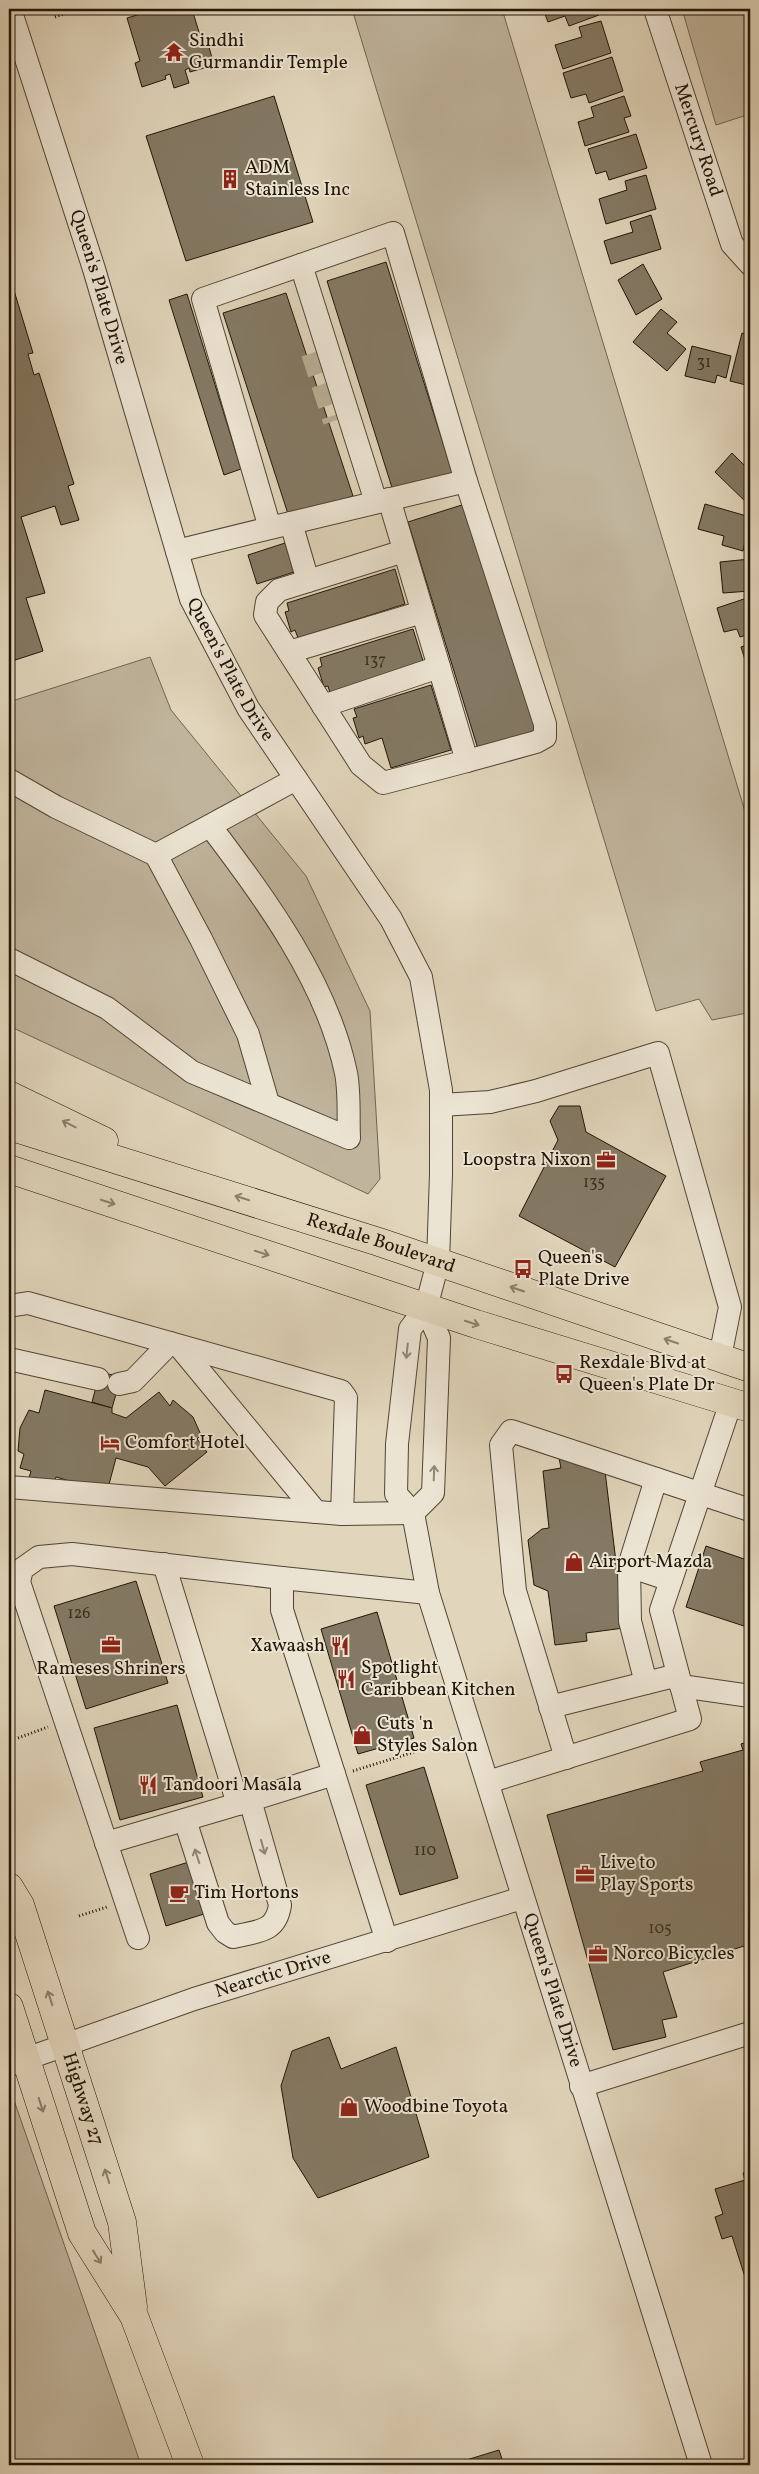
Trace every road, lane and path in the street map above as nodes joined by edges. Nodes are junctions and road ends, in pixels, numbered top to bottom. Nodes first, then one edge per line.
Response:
1 (10, 9) edge
2 (80, 9) edge
3 (655, 9) edge
4 (55, 17) dead end
5 (750, 264) edge
6 (302, 269) junction
7 (337, 344) dead end
8 (312, 353) tunnel mouth
9 (358, 414) tunnel mouth
10 (334, 421) tunnel mouth
11 (466, 481) junction
12 (379, 499) junction
13 (280, 526) junction
14 (177, 551) junction
15 (404, 551) junction
16 (308, 581) junction
17 (422, 612) junction
18 (289, 652) junction
19 (439, 667) junction
20 (323, 706) junction
21 (467, 761) junction
22 (296, 779) junction
23 (9, 780) edge
24 (211, 827) junction
25 (156, 856) junction
26 (9, 959) edge
27 (9, 1095) edge
28 (268, 1103) junction
29 (442, 1105) junction
30 (9, 1126) edge
31 (9, 1169) edge
32 (175, 1177) junction
33 (9, 1185) edge
34 (62, 1186) junction
35 (438, 1262) junction
36 (9, 1306) edge
37 (426, 1308) junction
38 (175, 1344) junction
39 (720, 1357) junction
40 (9, 1359) edge
41 (750, 1368) edge
42 (740, 1405) edge
43 (656, 1478) junction
44 (9, 1487) edge
45 (700, 1493) junction
46 (750, 1510) edge
47 (316, 1512) junction
48 (412, 1513) junction
49 (342, 1514) junction
50 (164, 1564) junction
51 (629, 1566) junction
52 (282, 1578) junction
53 (671, 1580) junction
54 (428, 1593) junction
55 (679, 1681) junction
56 (646, 1683) junction
57 (750, 1696) edge
58 (550, 1707) junction
59 (66, 1721) junction
60 (18, 1738) dead end
61 (414, 1752) dead end
62 (566, 1758) junction
63 (334, 1775) junction
64 (488, 1782) junction
65 (244, 1802) junction
66 (185, 1820) junction
67 (106, 1843) junction
68 (9, 1887) edge
69 (522, 1898) junction
70 (126, 1901) junction
71 (79, 1916) dead end
72 (138, 1938) dead end
73 (387, 1941) junction
74 (9, 2008) edge
75 (750, 2033) edge
76 (65, 2044) junction
77 (18, 2062) edge
78 (581, 2086) junction
79 (134, 2316) junction
80 (190, 2465) edge
81 (701, 2465) edge

1 - 14 street, Queen's Plate Drive
2 - 4 path
3 - 5 street, Mercury Road
6 - 7 street
6 - 8 street
6 - 11 street
6 - 12 street
6 - 13 street
9 - 12 street
10 - 12 street
11 - 12 street
11 - 21 street
12 - 13 street
12 - 15 street
13 - 14 street
13 - 16 street
14 - 22 street, Queen's Plate Drive
15 - 16 street
15 - 17 street
16 - 18 street
17 - 18 street
17 - 19 street
18 - 20 street
19 - 20 street
19 - 21 street
20 - 21 street
22 - 24 street
22 - 29 street, Queen's Plate Drive
23 - 25 street
24 - 25 street
24 - 28 street
25 - 28 street
26 - 28 street
32 -> 27 main road
29 - 35 street, Queen's Plate Drive
29 - 39 street
30 - 32 main road, Rexdale Boulevard
31 - 34 main road
35 -> 32 main road, Rexdale Boulevard
33 - 34 main road
34 -> 37 main road
35 - 37 street, Queen's Plate Drive
39 -> 35 main road, Rexdale Boulevard
36 - 38 street
37 -> 42 main road
48 -> 37 street
37 -> 48 street, Queen's Plate Drive
38 - 40 street
38 - 47 street
38 - 49 street
39 - 41 main road, Rexdale Boulevard
42 - 45 street
43 - 45 street
43 - 51 street
43 - 58 street
44 - 47 street
45 - 46 street
45 - 53 street
47 - 49 street
48 - 49 street
48 - 54 street, Queen's Plate Drive
50 - 52 street
50 - 59 street
50 - 65 street
51 - 53 street
51 - 56 street
52 - 54 street
52 - 63 street
53 - 55 street
54 - 64 street, Queen's Plate Drive
55 - 56 street
55 - 57 street
55 - 62 street
56 - 58 street
58 - 62 street
59 - 60 path
59 - 67 street
61 - 63 path
62 - 64 street
63 - 65 street
63 - 73 street
64 - 69 street, Queen's Plate Drive
65 - 66 street
65 -> 66 street
66 - 67 street
67 - 70 street
76 -> 68 main road, Highway 27
69 - 73 street, Nearctic Drive
69 - 78 street, Queen's Plate Drive
70 - 71 path
70 - 72 street
73 - 76 street, Nearctic Drive
74 - 77 main road, Highway 27
75 - 78 street
76 - 77 street, Nearctic Drive
79 -> 76 main road, Highway 27
77 -> 79 main road, Highway 27
78 - 81 street, Queen's Plate Drive
79 - 80 main road, Highway 27

